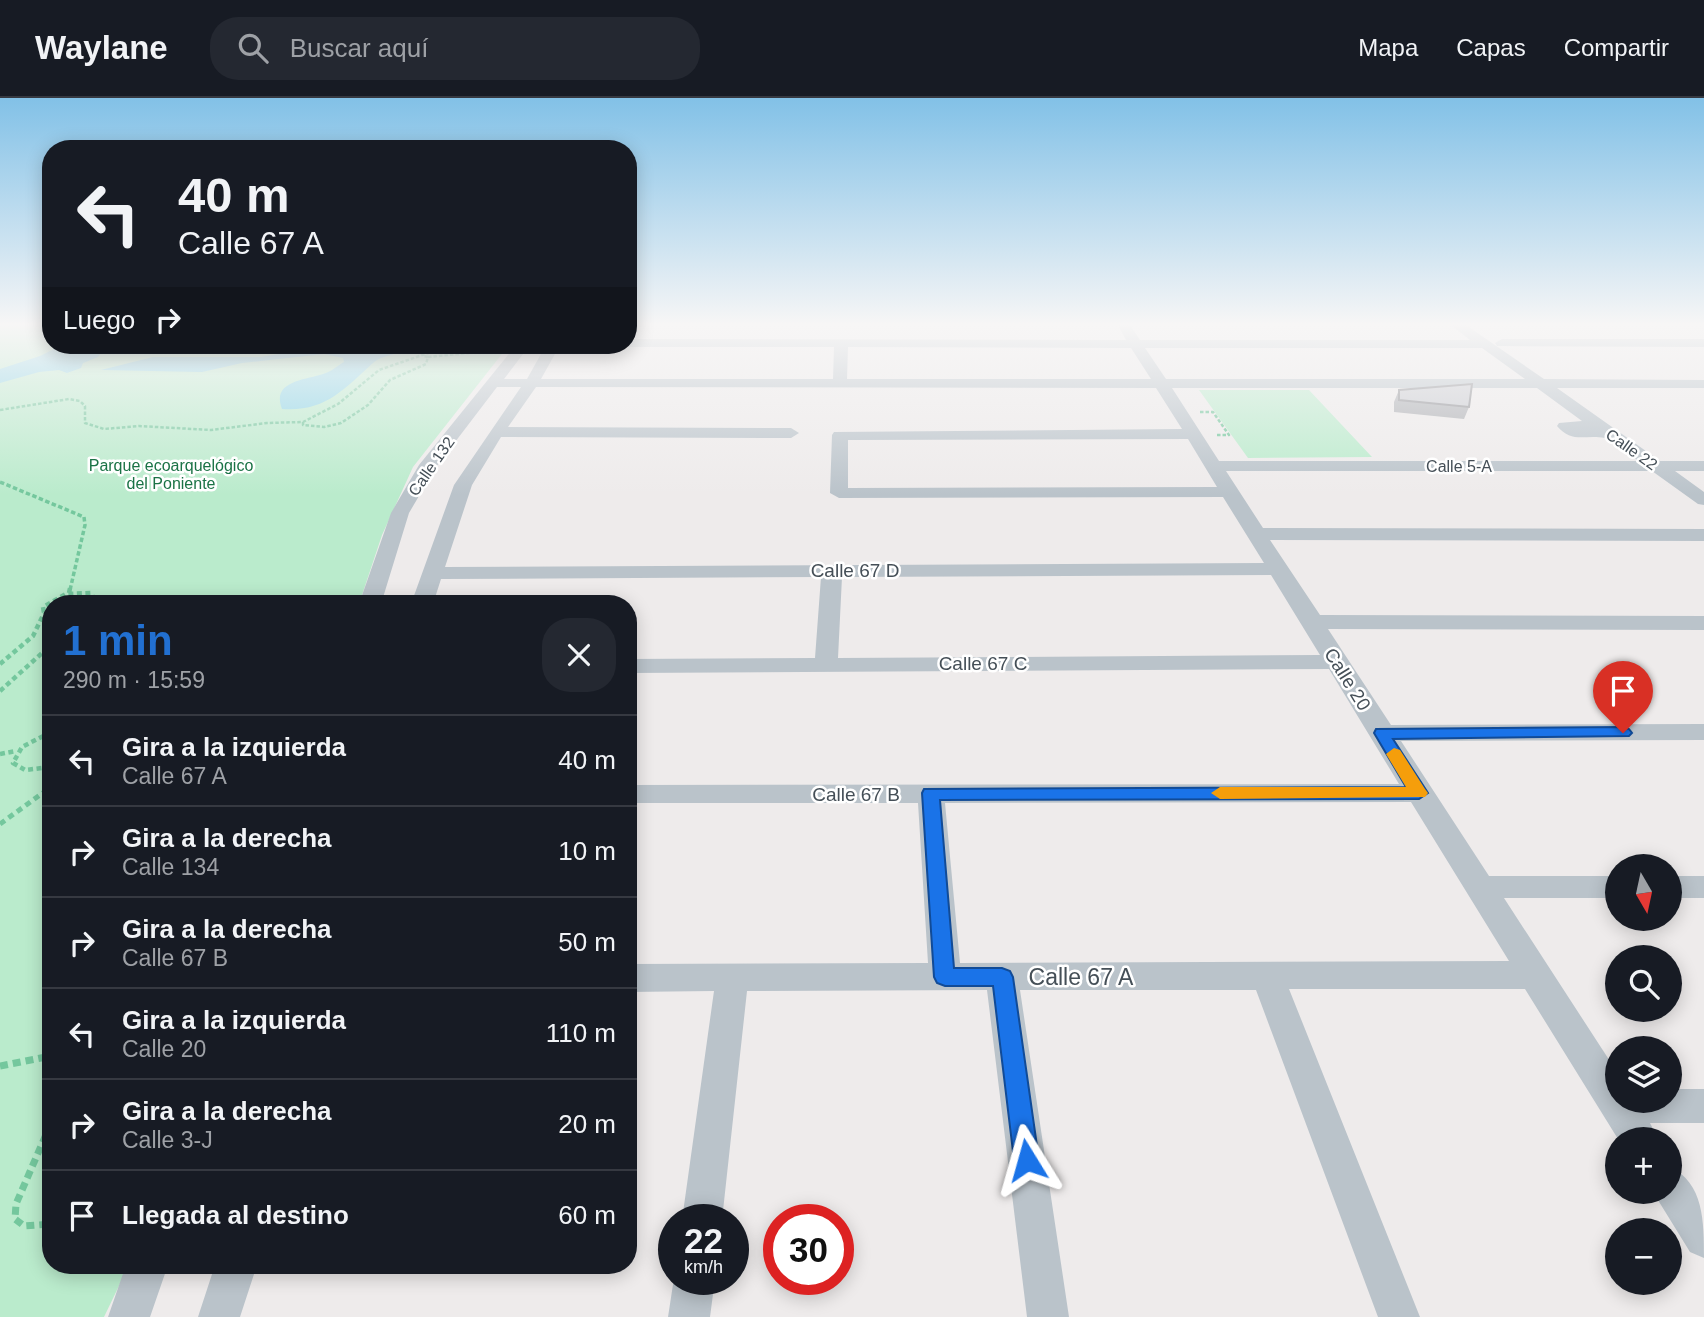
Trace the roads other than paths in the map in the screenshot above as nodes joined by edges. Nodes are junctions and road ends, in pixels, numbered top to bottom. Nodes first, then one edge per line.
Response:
1 (840, 382) edge
2 (1537, 382) edge
3 (1558, 382) edge
4 (494, 383) joint
5 (531, 384) junction
6 (1162, 384) junction
7 (1540, 384) junction
8 (1561, 384) junction
9 (1704, 384) edge
10 (840, 385) junction
11 (1198, 427) junction
12 (496, 432) junction
13 (1608, 432) junction
14 (792, 433) dead end
15 (1565, 439) dead end
16 (1704, 455) edge
17 (1704, 460) edge
18 (1214, 466) junction
19 (1656, 466) junction
20 (1679, 466) junction
21 (1704, 466) edge
22 (1704, 483) edge
23 (1230, 492) junction
24 (1704, 500) edge
25 (1256, 534) junction
26 (1704, 535) edge
27 (1278, 569) junction
28 (832, 570) junction
29 (432, 573) junction
30 (373, 595) edge
31 (425, 595) edge
32 (1312, 622) junction
33 (1704, 623) edge
34 (1337, 662) junction
35 (826, 664) junction
36 (637, 666) edge
37 (1704, 732) edge
38 (1382, 733) junction
39 (931, 793) junction
40 (1419, 793) junction
41 (637, 794) edge
42 (1478, 887) junction
43 (1605, 887) edge
44 (1682, 887) edge
45 (1704, 887) edge
46 (1534, 975) junction
47 (1267, 976) junction
48 (945, 977) junction
49 (1002, 977) junction
50 (637, 978) edge
51 (732, 978) junction
52 (1605, 1087) edge
53 (1682, 1106) edge
54 (1704, 1106) edge
55 (704, 1204) edge
56 (1682, 1204) edge
57 (1704, 1238) edge
58 (143, 1274) edge
59 (233, 1274) edge
60 (692, 1295) edge
61 (129, 1317) edge
62 (219, 1317) edge
63 (689, 1317) edge
64 (1048, 1317) edge
65 (1399, 1317) edge

1 - 10 street
2 - 7 street, Calle 22
3 - 8 street, Calle 22
4 - 5 street
4 - 30 street, Calle 132
5 - 10 street
5 - 12 street, Calle 132
6 - 7 street
6 - 10 street
6 - 11 street, Calle 20
7 - 8 street
7 - 13 street, Calle 22
8 - 9 street
8 - 20 street, Calle 22
11 - 18 street, Calle 20
11 - 23 street
12 - 14 street
12 - 29 street, Calle 132
13 - 15 street
13 - 19 street, Calle 22
16 - 17 street
18 - 19 street, Calle 5-A
18 - 23 street, Calle 20
19 - 20 street, Calle 5-A
19 - 24 street, Calle 22
20 - 21 street, Calle 5-A
20 - 22 street, Calle 22
23 - 25 street, Calle 20
25 - 26 street
25 - 27 street, Calle 20
27 - 28 street, Calle 67 D
27 - 32 street, Calle 20
28 - 29 street, Calle 67 D
28 - 35 street
29 - 31 street, Calle 132
32 - 33 street
32 - 34 street, Calle 20
34 - 35 street, Calle 67 C
34 - 38 street, Calle 20
35 - 36 street, Calle 67 C
37 - 38 street
38 - 40 street, Calle 20
39 - 40 street, Calle 67 B
39 - 41 street, Calle 67 B
39 - 48 street
40 - 42 street, Calle 20
42 - 43 street
42 - 46 street, Calle 20
44 - 45 street
46 - 47 street, Calle 67 A
46 - 52 street, Calle 20
47 - 49 street, Calle 67 A
47 - 65 street
48 - 49 street, Calle 67 A
48 - 51 street, Calle 67 A
49 - 64 street
50 - 51 street, Calle 67 A
51 - 55 street
53 - 54 street
56 - 57 street
58 - 61 street
59 - 62 street
60 - 63 street

